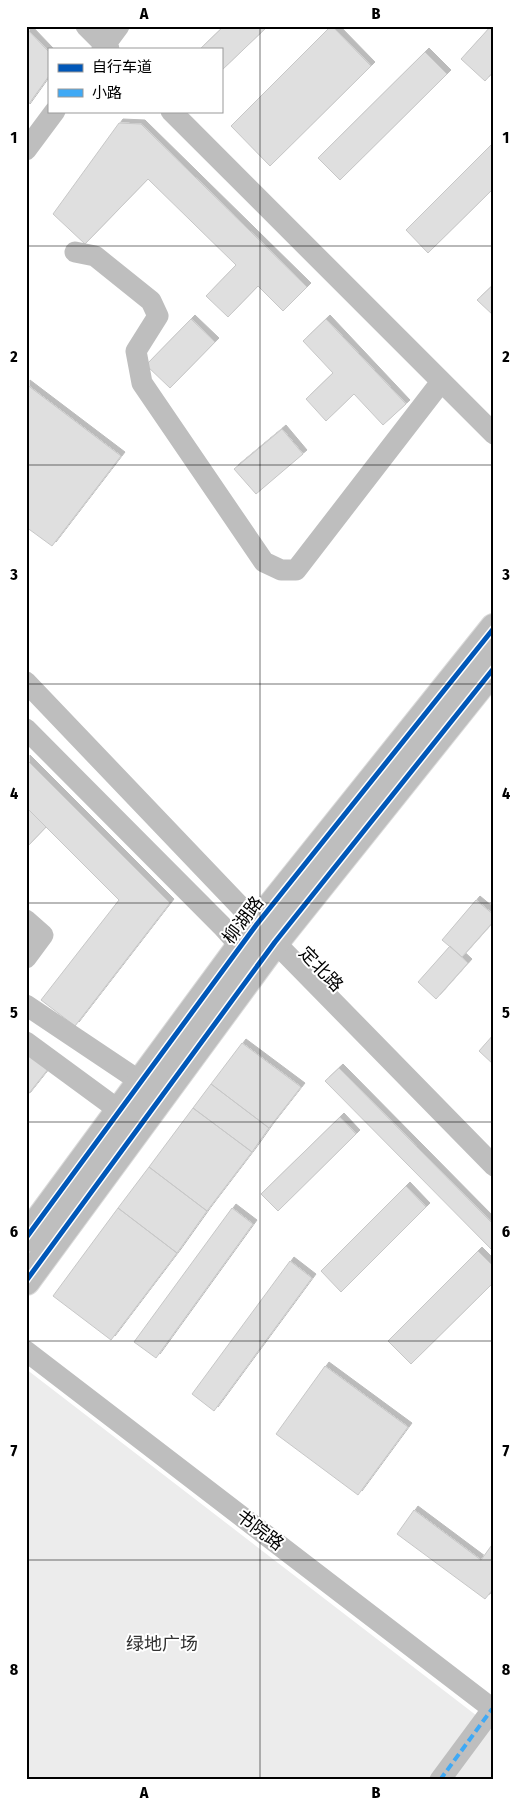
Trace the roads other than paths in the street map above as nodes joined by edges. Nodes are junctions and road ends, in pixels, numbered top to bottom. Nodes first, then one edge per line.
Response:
1 (86, 26) edge
2 (119, 26) edge
3 (105, 47) edge
4 (54, 112) edge
5 (172, 112) edge
6 (26, 150) edge
7 (75, 252) dead end
8 (441, 382) junction
9 (494, 434) edge
10 (494, 628) edge
11 (494, 668) edge
12 (26, 682) edge
13 (26, 729) edge
14 (26, 920) edge
15 (266, 933) junction
16 (240, 946) junction
17 (26, 958) edge
18 (26, 1006) edge
19 (26, 1042) edge
20 (141, 1082) junction
21 (120, 1111) junction
22 (494, 1166) edge
23 (26, 1238) edge
24 (26, 1281) edge
25 (26, 1351) edge
26 (493, 1708) edge
27 (440, 1780) edge

1 - 3 street
2 - 3 street
4 - 6 street
5 - 8 street
7 - 8 street
8 - 9 street
10 - 15 main road, 柳湖路
11 - 15 main road, 柳湖路
12 - 15 street, 定北路
13 - 16 street
14 - 17 street
15 - 16 main road, 柳湖路
15 - 22 street, 定北路
15 - 24 main road, 柳湖路
16 - 20 main road, 柳湖路
18 - 20 street
19 - 21 street
20 - 21 main road, 柳湖路
21 - 23 main road, 柳湖路
25 - 26 street, 书院路
26 - 27 street

